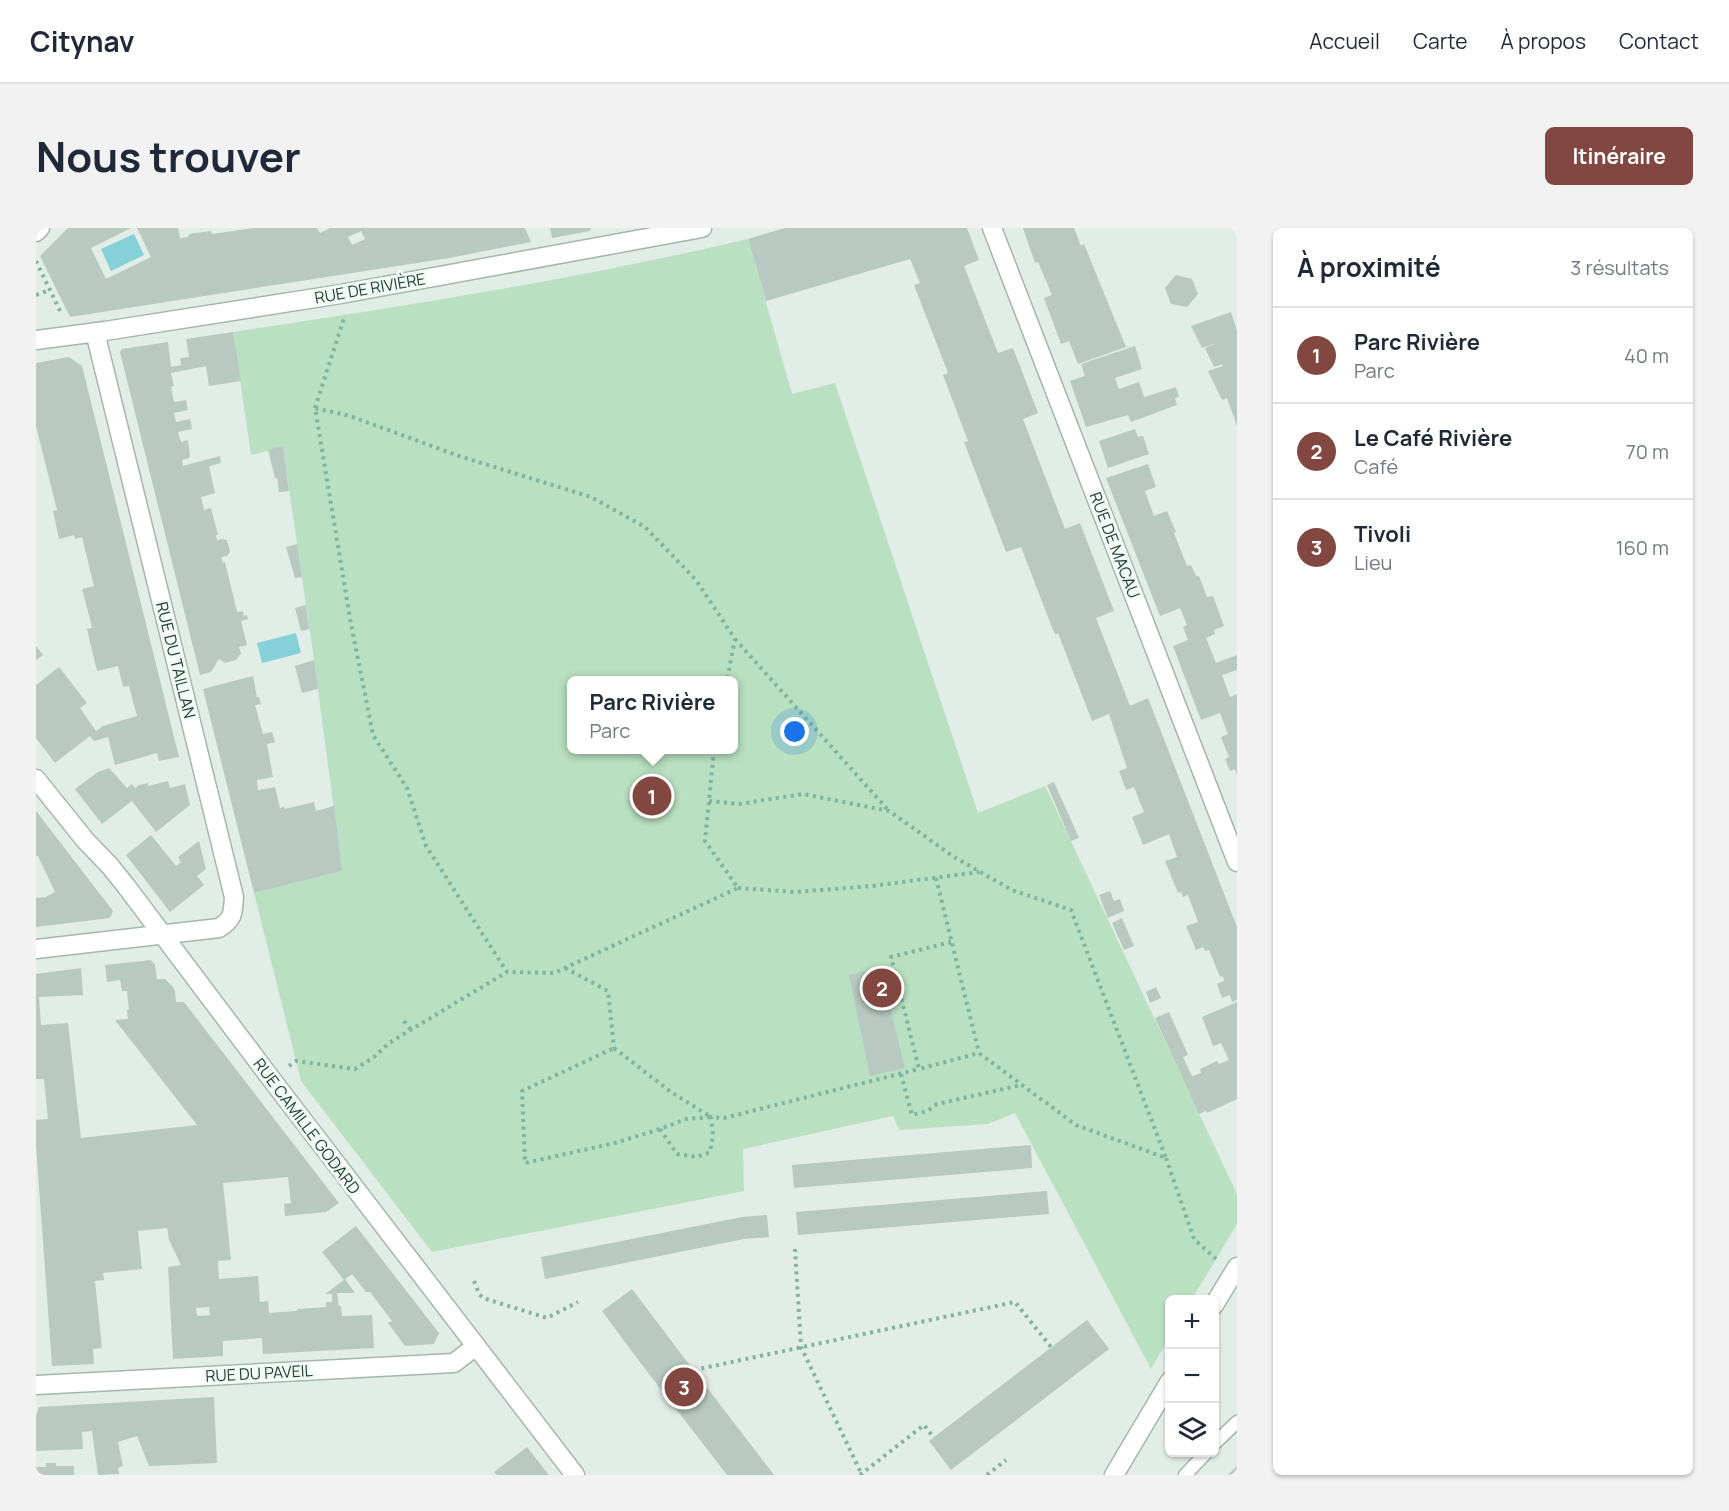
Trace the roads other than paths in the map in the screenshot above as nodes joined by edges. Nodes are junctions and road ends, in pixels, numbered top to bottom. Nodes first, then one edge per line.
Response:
1 (40, 228) edge
2 (702, 228) edge
3 (992, 228) edge
4 (36, 232) edge
5 (619, 236) edge
6 (95, 332) junction
7 (36, 340) edge
8 (36, 778) edge
9 (1237, 862) edge
10 (164, 935) junction
11 (36, 950) edge
12 (1237, 1267) edge
13 (1219, 1298) edge
14 (476, 1346) junction
15 (36, 1385) edge
16 (1165, 1389) edge
17 (1237, 1422) edge
18 (1219, 1440) edge
19 (1202, 1457) edge
20 (575, 1475) edge
21 (1114, 1475) edge
22 (1185, 1475) edge

1 - 4 street
2 - 5 street, RUE DE RIVIÈRE
3 - 9 street, RUE DE MACAU
5 - 6 street, RUE DE RIVIÈRE
6 - 7 street, RUE DE RIVIÈRE
6 - 10 street, RUE DU TAILLAN
8 - 10 street, RUE CAMILLE GODARD
10 - 11 street, RUE DU TAILLAN
10 - 14 street, RUE CAMILLE GODARD
12 - 13 street
14 - 15 street, RUE DU PAVEIL
14 - 20 street, RUE CAMILLE GODARD
16 - 21 street
17 - 18 lane
19 - 22 lane

